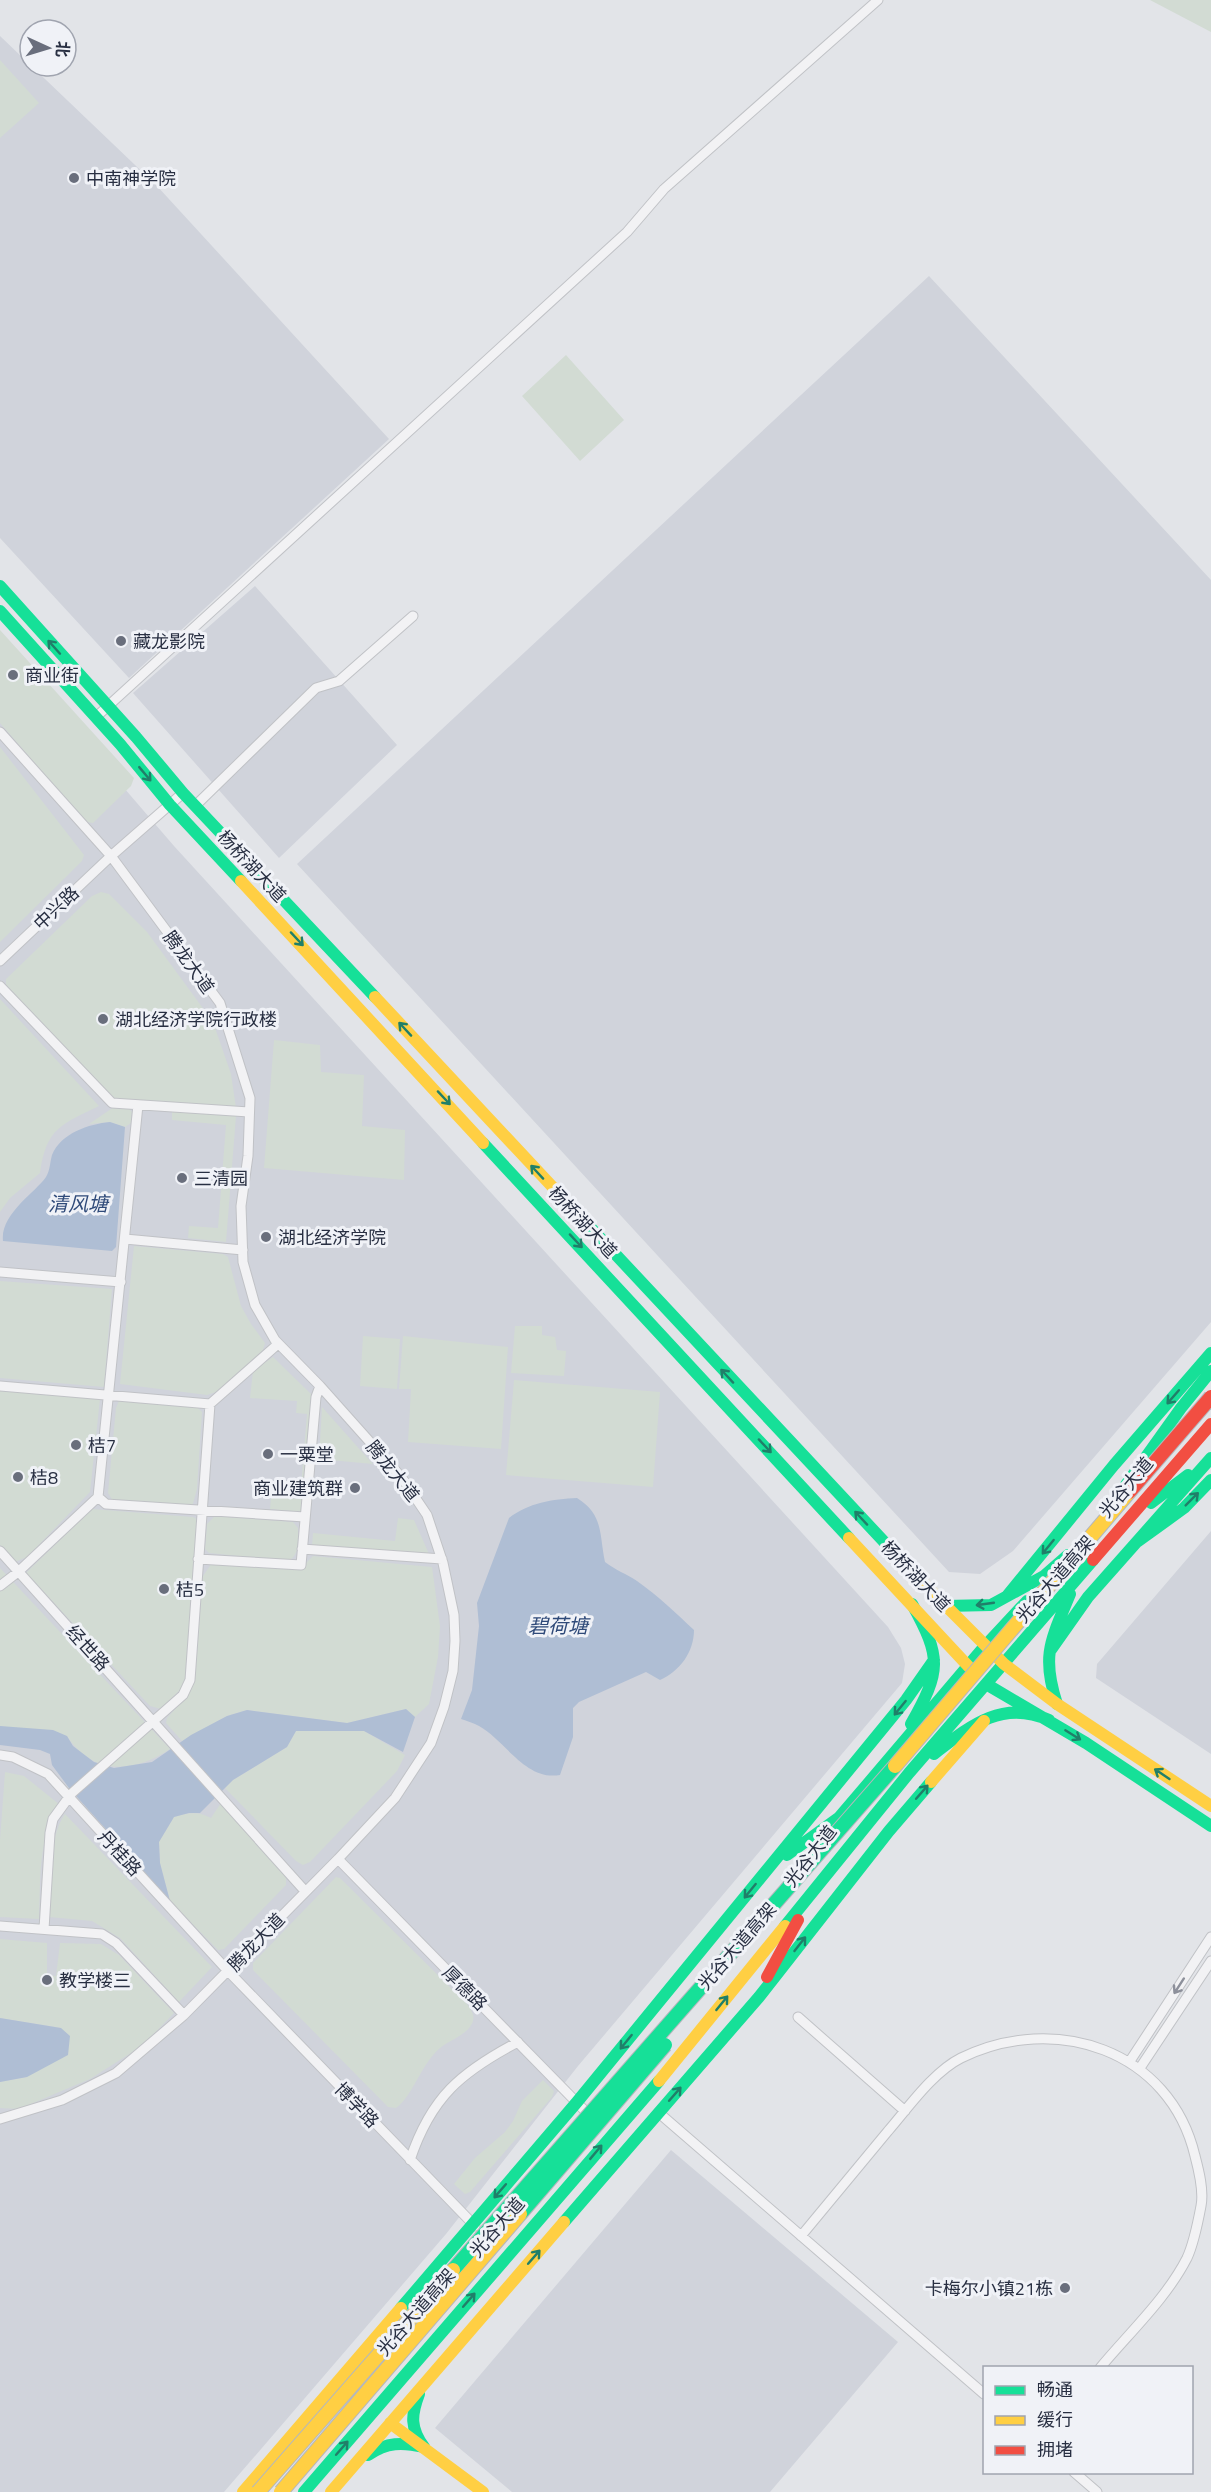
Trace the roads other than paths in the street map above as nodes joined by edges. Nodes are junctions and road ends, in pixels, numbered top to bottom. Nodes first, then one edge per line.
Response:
1 (878, 0) edge
2 (0, 586) edge
3 (0, 611) edge
4 (413, 616) dead end
5 (107, 705) junction
6 (96, 717) junction
7 (0, 732) edge
8 (183, 793) junction
9 (170, 805) junction
10 (195, 806) junction
11 (111, 856) junction
12 (0, 961) edge
13 (0, 986) edge
14 (138, 1105) junction
15 (249, 1112) junction
16 (125, 1239) junction
17 (243, 1250) junction
18 (0, 1272) edge
19 (121, 1282) junction
20 (278, 1344) junction
21 (1211, 1353) edge
22 (1211, 1371) edge
23 (0, 1386) edge
24 (320, 1386) junction
25 (1211, 1387) edge
26 (110, 1395) junction
27 (1211, 1397) edge
28 (210, 1404) junction
29 (1211, 1410) edge
30 (1211, 1424) edge
31 (1211, 1458) edge
32 (1211, 1480) edge
33 (98, 1497) junction
34 (1118, 1497) junction
35 (202, 1510) junction
36 (305, 1517) junction
37 (1128, 1521) junction
38 (1137, 1542) junction
39 (302, 1549) junction
40 (0, 1551) edge
41 (1070, 1553) junction
42 (198, 1559) junction
43 (442, 1559) junction
44 (18, 1572) junction
45 (1076, 1580) junction
46 (0, 1586) edge
47 (1007, 1596) junction
48 (912, 1604) junction
49 (945, 1606) junction
50 (985, 1646) junction
51 (1050, 1651) junction
52 (934, 1660) junction
53 (1004, 1664) junction
54 (969, 1666) junction
55 (986, 1684) junction
56 (1057, 1704) junction
57 (1049, 1720) junction
58 (984, 1721) junction
59 (155, 1722) junction
60 (894, 1753) junction
61 (0, 1755) edge
62 (909, 1773) junction
63 (70, 1795) junction
64 (1211, 1806) edge
65 (841, 1816) junction
66 (1211, 1826) edge
67 (338, 1859) junction
68 (765, 1872) junction
69 (815, 1888) junction
70 (305, 1891) junction
71 (0, 1926) edge
72 (44, 1929) junction
73 (1211, 1937) edge
74 (1211, 1961) edge
75 (228, 1971) junction
76 (750, 2008) junction
77 (184, 2015) junction
78 (798, 2017) dead end
79 (518, 2042) junction
80 (1130, 2061) junction
81 (1140, 2068) junction
82 (577, 2102) junction
83 (905, 2111) junction
84 (659, 2113) junction
85 (592, 2118) junction
86 (0, 2119) edge
87 (410, 2160) junction
88 (1211, 2179) edge
89 (1200, 2182) junction
90 (472, 2224) junction
91 (801, 2236) junction
92 (487, 2239) junction
93 (1101, 2366) edge
94 (423, 2384) junction
95 (983, 2393) edge
96 (332, 2422) junction
97 (390, 2423) junction
98 (424, 2447) junction
99 (353, 2466) junction
100 (1076, 2474) edge
101 (251, 2489) edge
102 (272, 2492) edge
103 (281, 2492) edge
104 (304, 2492) edge
105 (331, 2492) edge
106 (483, 2492) edge
107 (1097, 2492) edge

1 - 5 street
5 -> 2 main road, 杨桥湖大道
3 - 6 main road, 杨桥湖大道
4 - 10 street
5 - 6 street
5 - 8 main road, 杨桥湖大道
6 -> 9 main road, 杨桥湖大道
7 - 11 street, 腾龙大道
8 - 9 street, 中兴路
8 - 10 main road, 杨桥湖大道
9 - 11 street, 中兴路
9 -> 48 main road, 杨桥湖大道
49 -> 10 main road, 杨桥湖大道
11 - 12 street, 中兴路
11 - 15 street, 腾龙大道
13 - 14 street
14 - 15 street
14 - 16 street
15 - 17 street, 腾龙大道
16 - 17 street
16 - 19 street
17 - 20 street, 腾龙大道
18 - 19 street
19 - 26 street
20 - 24 street, 腾龙大道
20 - 28 street
21 -> 47 main road
22 - 34 main road
23 - 26 street
24 - 36 street
24 - 43 street, 腾龙大道
25 - 34 main road, 光谷大道
26 - 28 street
26 - 33 street
27 - 101 main road, 光谷大道高架, bridge
28 - 35 street
29 - 103 main road, 光谷大道高架, bridge
30 - 37 main road, 光谷大道
31 - 37 main road
31 - 38 main road
38 -> 32 main road
33 - 35 street
33 - 44 street
34 - 41 main road, 光谷大道
35 - 36 street
35 - 42 street
36 - 39 street
37 - 45 main road, 光谷大道
38 - 51 main road
39 - 42 street
39 - 43 street
40 - 44 street, 经世路
41 - 47 main road
41 - 50 main road, 光谷大道
42 - 59 street
43 - 67 street, 腾龙大道
44 - 46 street
44 - 59 street, 经世路
45 - 51 main road
45 - 53 main road, 光谷大道
47 -> 49 main road
48 - 52 main road
48 - 54 main road, 杨桥湖大道
49 - 50 main road, 杨桥湖大道
50 - 53 main road, 杨桥湖大道
50 - 54 main road, 光谷大道
51 - 56 main road
52 - 60 main road
52 -> 68 main road
53 - 55 main road, 光谷大道
53 - 56 main road, 杨桥湖大道
54 - 55 main road, 杨桥湖大道
54 - 60 main road, 光谷大道
55 - 57 main road, 杨桥湖大道
55 - 62 main road, 光谷大道
64 -> 56 main road, 杨桥湖大道
57 - 58 main road
57 -> 66 main road, 杨桥湖大道
58 - 62 main road
76 -> 58 main road
59 - 63 street
59 - 70 street, 经世路
60 - 65 main road, 光谷大道
61 - 63 street, 丹桂路
62 - 69 main road, 光谷大道
63 - 72 street
63 - 75 street, 丹桂路
65 - 68 main road
65 - 85 main road, 光谷大道
67 - 70 street, 腾龙大道
67 - 79 street, 厚德路
68 -> 82 main road
69 - 76 main road
104 -> 69 main road, 光谷大道
70 - 75 street, 腾龙大道
71 - 72 street
72 - 77 street
73 -> 80 street
74 - 81 street
75 - 77 street, 腾龙大道
75 - 87 street, 博学路
84 -> 76 main road
77 - 86 street, 腾龙大道
78 - 83 street
79 - 82 street, 厚德路
79 - 87 street
80 - 81 street
80 - 83 street
81 - 89 street
82 - 85 street, 厚德路
82 -> 90 main road
83 - 91 street
84 - 91 street
94 -> 84 main road
85 - 92 main road, 光谷大道
87 - 90 street, 博学路
88 - 89 street
89 - 93 street
90 - 92 street, 博学路
90 - 101 main road
91 - 95 street
92 - 96 main road, 光谷大道
94 - 97 main road
94 - 98 main road
96 - 101 main road
96 - 102 main road, 光谷大道
97 - 98 main road
97 - 99 main road
98 - 99 main road
98 - 106 main road
99 - 105 main road
100 - 107 street

